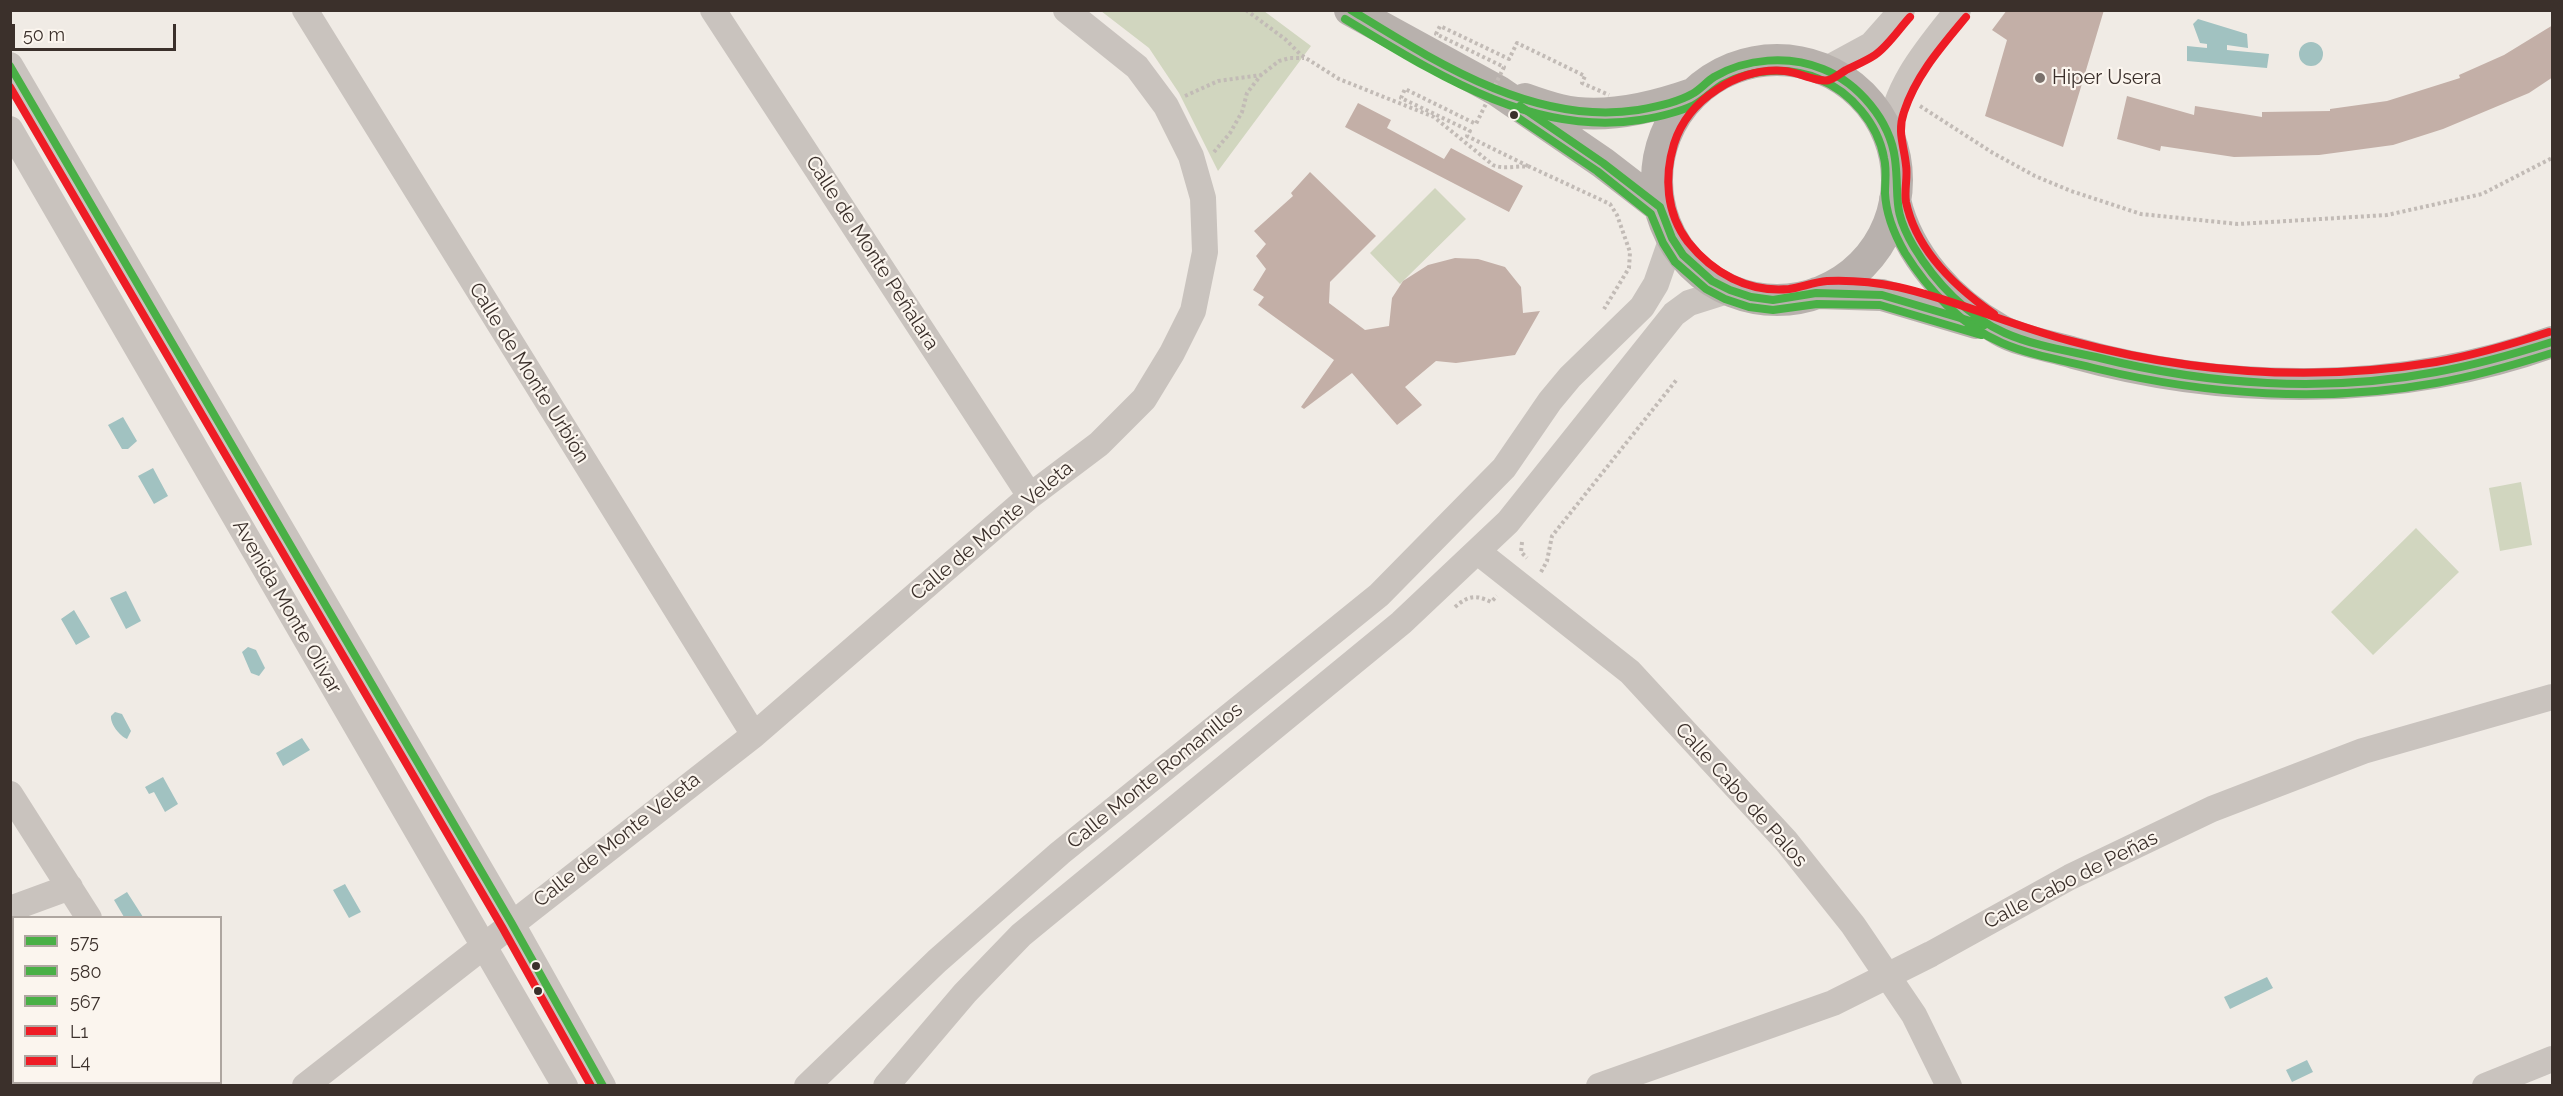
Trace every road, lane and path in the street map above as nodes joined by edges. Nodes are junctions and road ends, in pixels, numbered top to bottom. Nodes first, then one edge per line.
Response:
1 (304, 10) edge
2 (713, 10) edge
3 (1066, 10) edge
4 (1245, 10) edge
5 (1350, 10) edge
6 (1902, 10) edge
7 (1958, 10) edge
8 (1310, 59) junction
9 (10, 65) edge
10 (1826, 70) junction
11 (1261, 75) junction
12 (1498, 91) junction
13 (1692, 94) junction
14 (1609, 96) dead end
15 (1919, 105) dead end
16 (1167, 107) junction
17 (10, 129) edge
18 (1889, 136) junction
19 (2553, 158) edge
20 (1529, 166) junction
21 (1197, 174) junction
22 (1895, 200) junction
23 (1660, 207) junction
24 (1672, 238) junction
25 (1730, 290) junction
26 (1816, 293) junction
27 (1620, 329) junction
28 (2003, 332) junction
29 (2553, 342) edge
30 (1678, 378) dead end
31 (216, 417) junction
32 (187, 433) junction
33 (245, 466) junction
34 (1504, 468) junction
35 (215, 483) junction
36 (1532, 491) junction
37 (1030, 496) junction
38 (1478, 552) junction
39 (1411, 562) junction
40 (1538, 575) dead end
41 (1430, 596) junction
42 (2553, 698) edge
43 (753, 735) junction
44 (10, 794) edge
45 (70, 887) junction
46 (10, 909) edge
47 (88, 916) edge
48 (511, 922) junction
49 (483, 945) junction
50 (1888, 977) junction
51 (2553, 1059) edge
52 (305, 1086) edge
53 (565, 1086) edge
54 (603, 1086) edge
55 (807, 1086) edge
56 (886, 1086) edge
57 (1599, 1086) edge
58 (1949, 1086) edge
59 (2485, 1086) edge

1 - 43 street, Calle de Monte Urbión
2 - 37 street, Calle de Monte Peñalara
3 - 16 street, Calle de Monte Veleta
4 - 8 path
5 - 12 main road
6 - 10 street
7 - 18 street
8 - 11 path
8 - 20 path
9 - 31 street, Avenida Monte Olivar
10 - 13 main road
10 - 18 main road
11 - 16 path
11 - 21 path
12 - 13 main road
12 - 23 main road
13 - 23 main road
14 - 20 path, bridge
15 - 19 path
16 - 21 street, Calle de Monte Veleta
17 - 32 street, Avenida Monte Olivar
18 - 22 main road
20 - 27 path
21 - 37 street, Calle de Monte Veleta
22 - 26 main road
22 - 28 main road
23 - 24 main road
24 - 25 main road
24 - 27 street, Calle Monte Romanillos
25 - 26 main road
25 - 36 street, Calle Monte Romanillos
26 - 28 main road
27 - 34 street, Calle Monte Romanillos
28 - 29 main road
30 - 40 path
31 - 32 street
31 - 33 street, Avenida Monte Olivar
32 - 35 street, Avenida Monte Olivar
33 - 35 street
33 - 48 street, Avenida Monte Olivar
34 - 36 street
34 - 39 street, Calle Monte Romanillos
35 - 49 street, Avenida Monte Olivar
36 - 38 street, Calle Monte Romanillos
37 - 43 street, Calle de Monte Veleta
38 - 41 street, Calle Monte Romanillos
38 - 50 street, Calle Cabo de Palos
39 - 41 street
39 - 55 street, Calle Monte Romanillos
41 - 56 street, Calle Monte Romanillos
42 - 50 street, Calle Cabo de Peñas
43 - 48 street, Calle de Monte Veleta
44 - 45 street
45 - 46 street
45 - 47 street
48 - 49 street, Calle de Monte Veleta
48 - 54 street, Avenida Monte Olivar
49 - 52 street, Calle de Monte Veleta
49 - 53 street, Avenida Monte Olivar
50 - 57 street, Calle Cabo de Peñas
50 - 58 street, Calle Cabo de Palos
51 - 59 street

